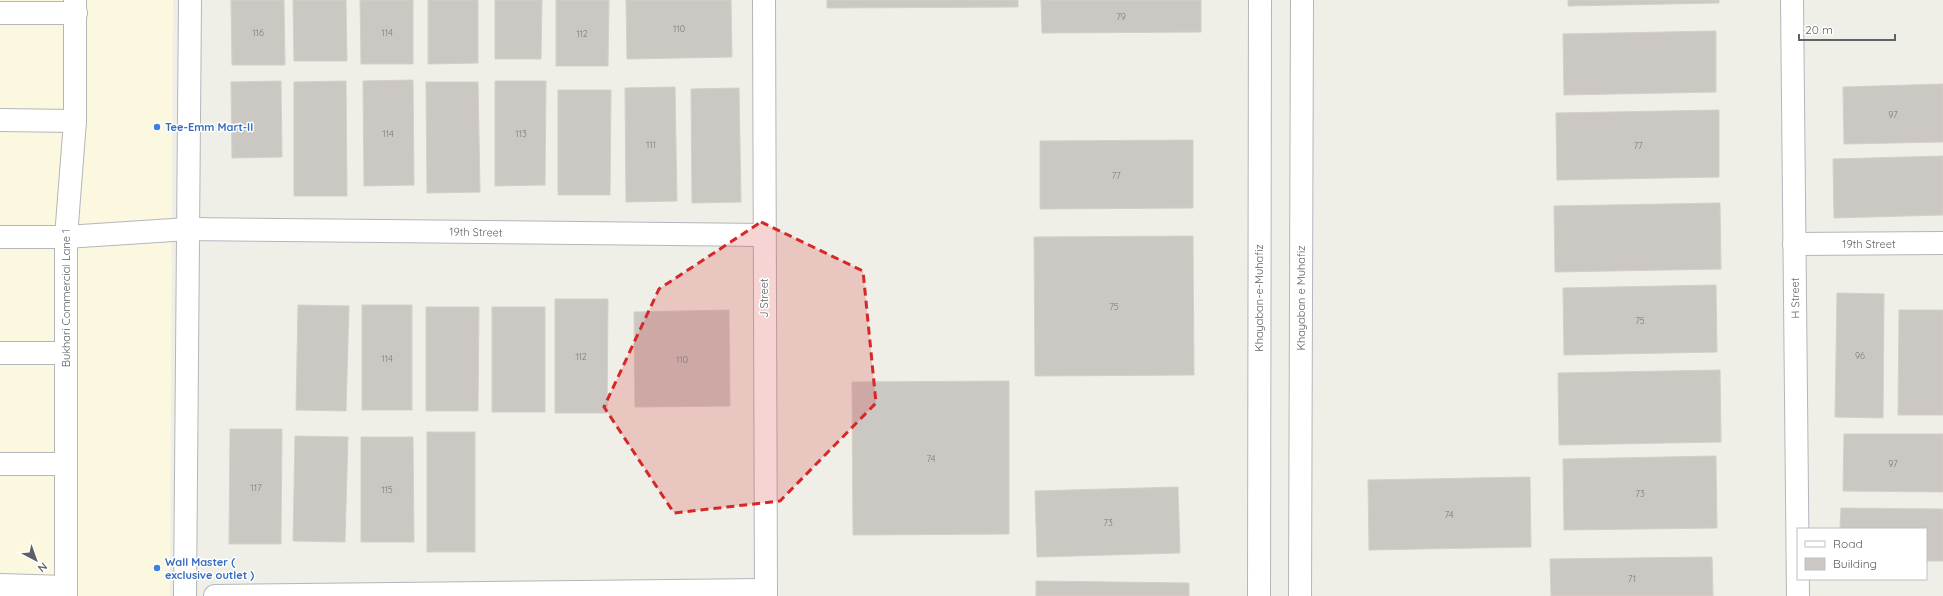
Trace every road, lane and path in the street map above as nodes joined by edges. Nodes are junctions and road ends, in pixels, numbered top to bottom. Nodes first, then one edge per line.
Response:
1 (190, 0) edge
2 (764, 0) edge
3 (1260, 0) edge
4 (1302, 0) edge
5 (1792, 0) edge
6 (75, 7) edge
7 (0, 13) edge
8 (0, 120) edge
9 (75, 121) junction
10 (188, 229) junction
11 (764, 235) junction
12 (0, 237) edge
13 (66, 237) junction
14 (1943, 243) edge
15 (1794, 244) junction
16 (66, 352) junction
17 (0, 353) edge
18 (0, 464) edge
19 (66, 464) junction
20 (1797, 528) edge
21 (1798, 580) edge
22 (0, 585) edge
23 (66, 591) edge
24 (766, 593) edge
25 (185, 596) edge
26 (216, 596) edge
27 (1259, 596) edge
28 (1300, 596) edge
29 (1798, 596) edge

1 - 10 street
2 - 11 street, J Street
3 - 27 street, Khayaban-e-Muhafiz
4 - 28 street, Khayaban e Muhafiz
5 - 15 street, H Street
6 - 7 street
6 - 9 street, Bukhari Commercial Lane 1
8 - 9 street
9 - 13 street, Bukhari Commercial Lane 1
10 - 11 street, 19th Street
10 - 13 street, 19th Street
10 - 25 street
11 - 24 street, J Street
12 - 13 street, 19th Street
13 - 16 street, Bukhari Commercial Lane 1
14 - 15 street, 19th Street
15 - 20 street, H Street
16 - 17 street
16 - 19 street, Bukhari Commercial Lane 1
18 - 19 street
19 - 23 street, Bukhari Commercial Lane 1
21 - 29 street, H Street
22 - 23 street
24 - 26 street

